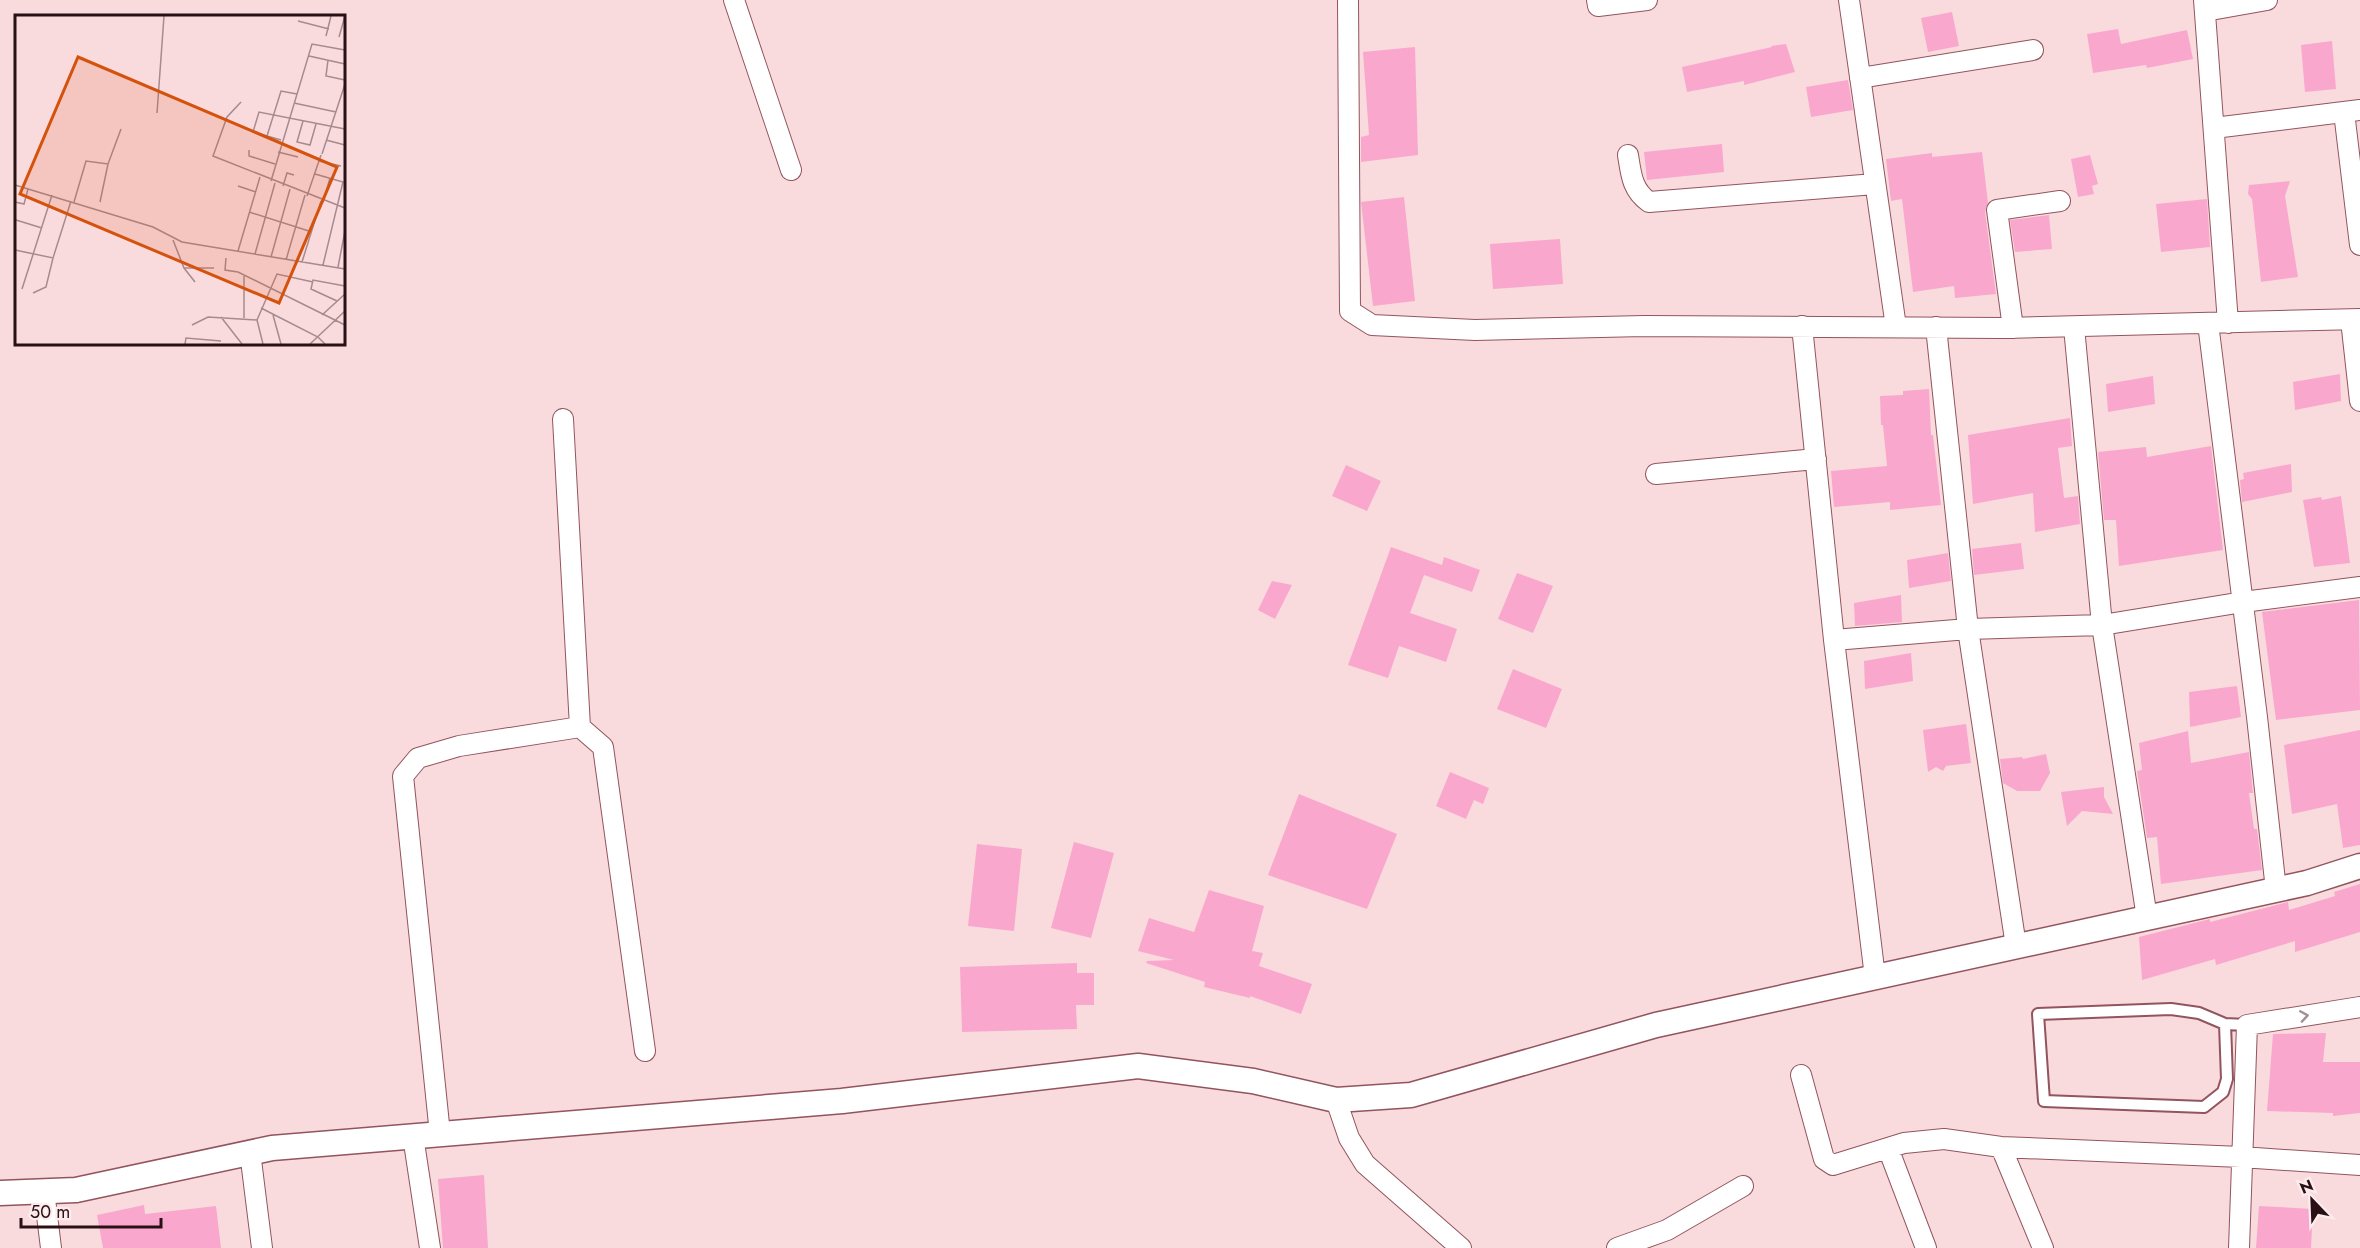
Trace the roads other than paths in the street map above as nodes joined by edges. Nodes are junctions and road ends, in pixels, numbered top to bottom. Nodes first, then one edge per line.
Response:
1 (734, 0) edge
2 (1348, 0) edge
3 (1597, 0) edge
4 (1647, 0) edge
5 (1849, 0) edge
6 (2267, 0) edge
7 (2205, 5) edge
8 (2033, 50) dead end
9 (1860, 78) junction
10 (2352, 111) edge
11 (2214, 128) junction
12 (1628, 155) dead end
13 (791, 171) dead end
14 (1875, 184) junction
15 (2060, 201) dead end
16 (2360, 245) edge
17 (2356, 320) edge
18 (2218, 323) junction
19 (1802, 327) junction
20 (1896, 327) junction
21 (1936, 327) junction
22 (2074, 327) junction
23 (2013, 328) junction
24 (2360, 401) edge
25 (563, 418) dead end
26 (1816, 459) junction
27 (1656, 474) dead end
28 (2360, 587) edge
29 (2243, 602) junction
30 (2102, 625) junction
31 (1968, 629) junction
32 (1834, 640) junction
33 (580, 727) junction
34 (2360, 866) edge
35 (2276, 890) junction
36 (2147, 918) junction
37 (2016, 946) junction
38 (1875, 977) junction
39 (2360, 1007) edge
40 (2225, 1024) junction
41 (2247, 1025) junction
42 (645, 1051) dead end
43 (1802, 1076) dead end
44 (1336, 1100) junction
45 (440, 1134) junction
46 (413, 1136) junction
47 (2001, 1147) junction
48 (1888, 1148) junction
49 (250, 1152) junction
50 (2241, 1157) junction
51 (2360, 1166) edge
52 (1743, 1186) dead end
53 (44, 1191) junction
54 (0, 1193) edge
55 (51, 1248) edge
56 (262, 1248) edge
57 (430, 1248) edge
58 (1461, 1248) edge
59 (1617, 1248) edge
60 (1926, 1248) edge
61 (2043, 1248) edge
62 (2239, 1248) edge

1 - 13 street
2 - 19 street
3 - 4 street
5 - 9 street
6 - 7 street
7 - 11 street
8 - 9 street
9 - 14 street
10 - 11 street
10 - 16 street
11 - 18 street
12 - 14 street
14 - 20 street
15 - 23 street
17 - 18 street
17 - 24 street
18 - 22 street
18 - 29 street
19 - 20 street
19 - 26 street
20 - 21 street
21 - 23 street
21 - 31 street
22 - 23 street
22 - 30 street
25 - 33 street
26 - 27 street
26 - 32 street
28 - 29 street
29 - 30 street
29 - 35 street
30 - 31 street
30 - 36 street
31 - 32 street
31 - 37 street
32 - 38 street
33 - 42 street
33 - 45 street
34 - 35 street
35 - 36 street
36 - 37 street
37 - 38 street
38 - 44 street
41 -> 39 street
40 - 40 lane
40 - 41 lane
41 - 50 street
43 - 48 street
44 - 45 street
44 - 58 street
45 - 46 street
46 - 49 street
46 - 57 street
47 - 48 street
47 - 50 street
47 - 61 street
48 - 60 street
49 - 53 street
49 - 56 street
50 - 51 street
50 - 62 street
52 - 59 street
53 - 54 street
53 - 55 street

